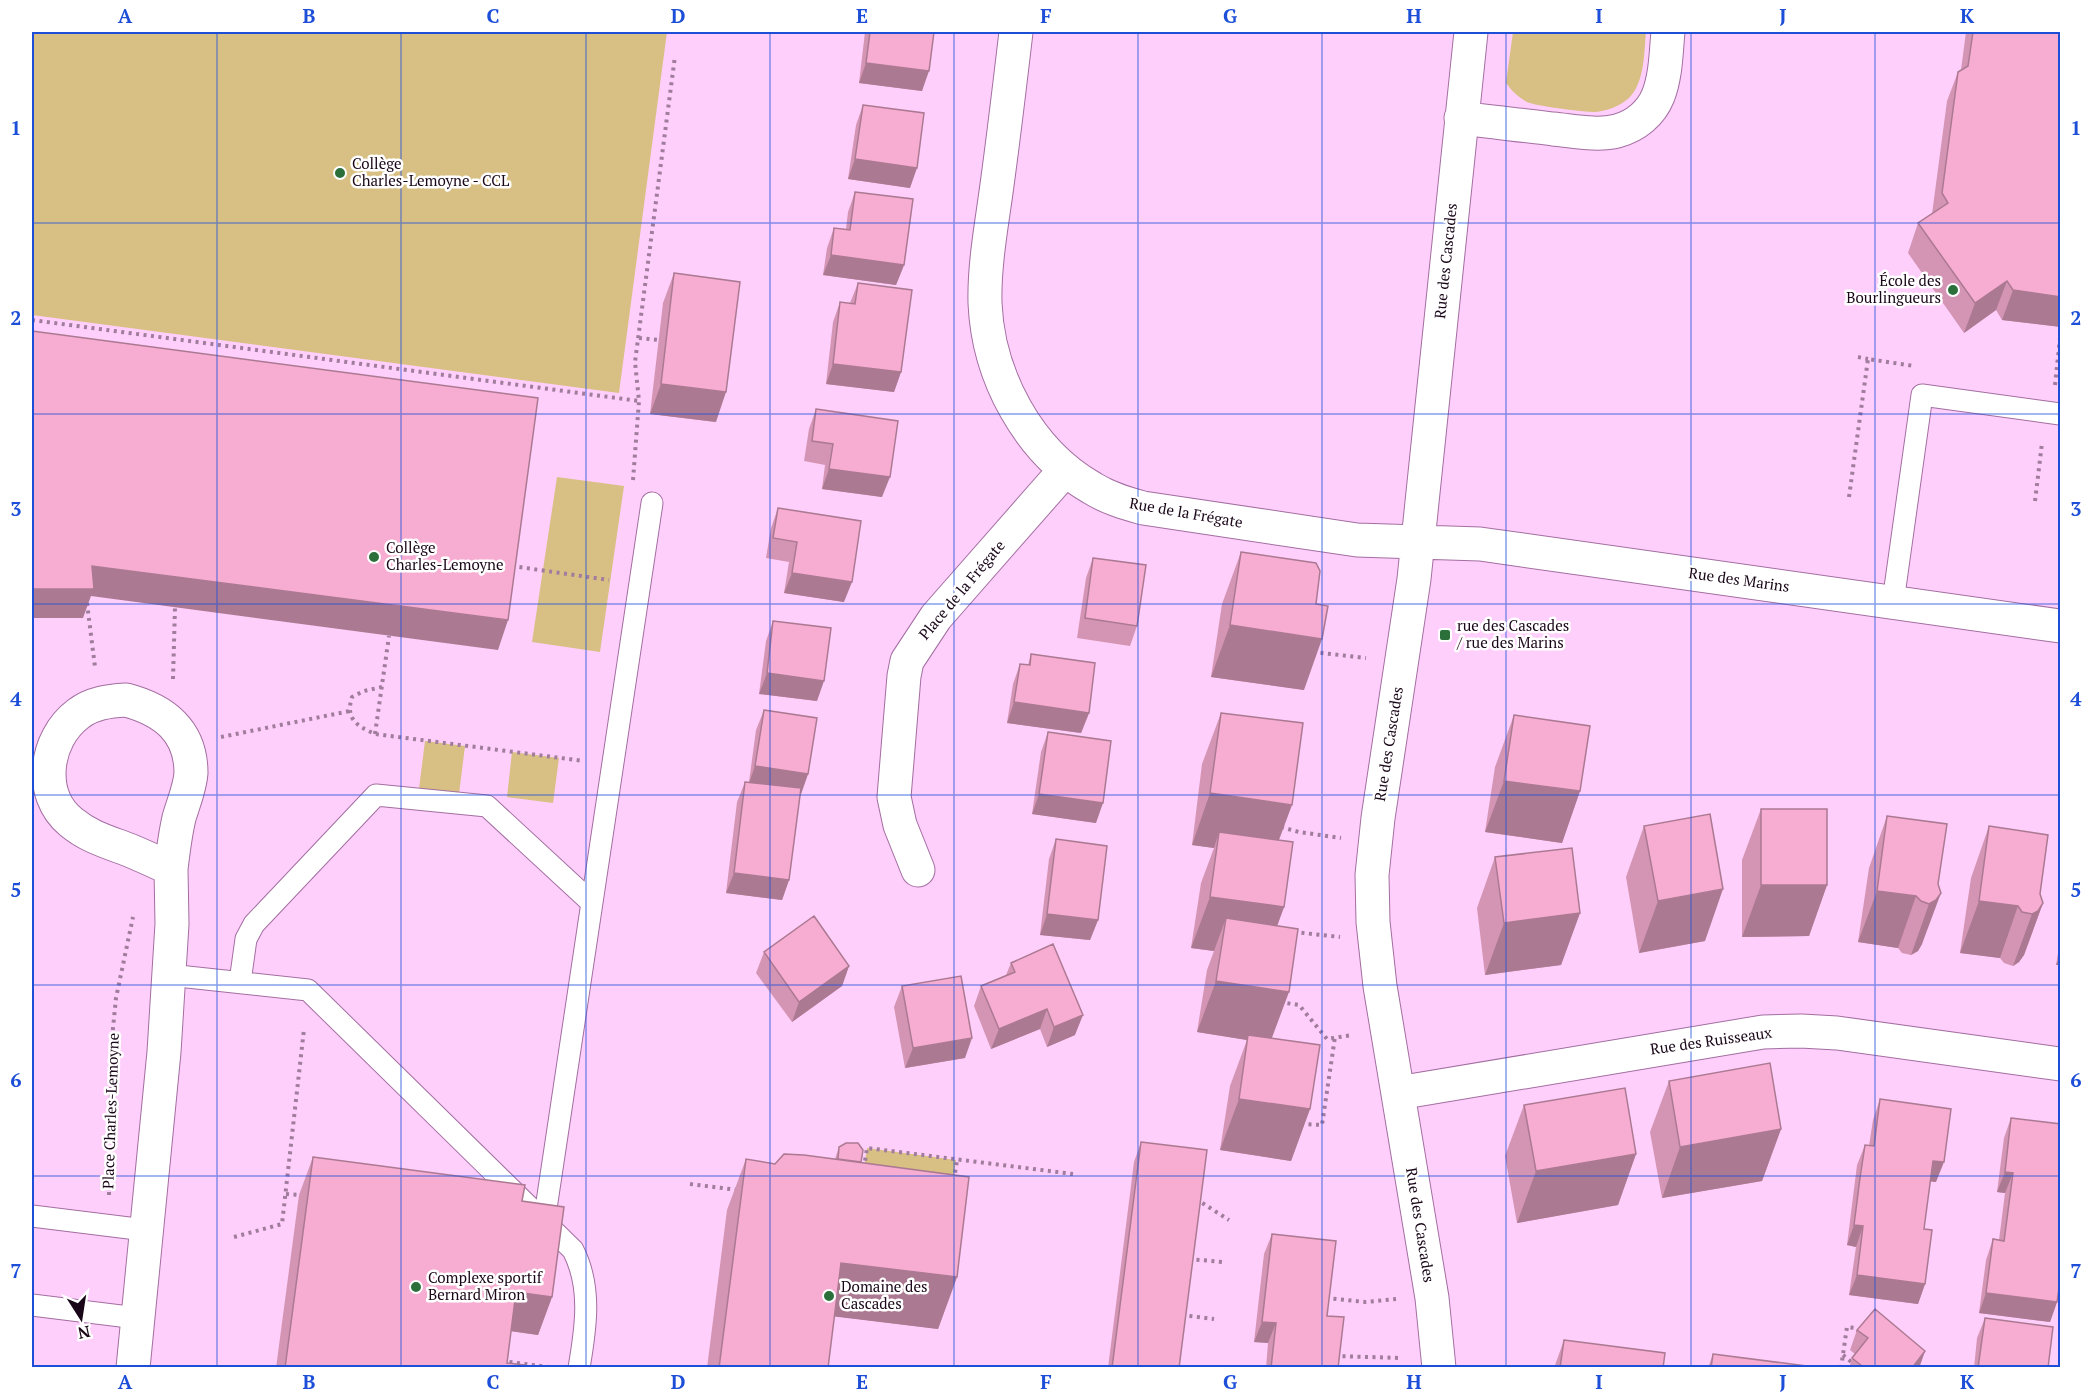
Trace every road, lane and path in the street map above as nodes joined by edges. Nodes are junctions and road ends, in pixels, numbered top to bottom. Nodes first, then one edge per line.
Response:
1 (1016, 32) edge
2 (1471, 32) edge
3 (1668, 32) edge
4 (675, 56) dead end
5 (1461, 118) junction
6 (32, 320) edge
7 (638, 338) junction
8 (2061, 338) edge
9 (659, 340) dead end
10 (1858, 357) dead end
11 (1868, 359) dead end
12 (2055, 385) dead end
13 (639, 401) junction
14 (2061, 414) edge
15 (2043, 436) dead end
16 (1065, 470) junction
17 (633, 486) dead end
18 (2035, 501) dead end
19 (652, 503) dead end
20 (1418, 542) junction
21 (509, 566) edge
22 (611, 581) dead end
23 (87, 596) edge
24 (1893, 602) junction
25 (175, 607) dead end
26 (2061, 626) edge
27 (389, 636) dead end
28 (1308, 651) edge
29 (1370, 659) dead end
30 (96, 674) dead end
31 (173, 687) dead end
32 (382, 687) junction
33 (375, 734) junction
34 (587, 762) dead end
35 (1277, 826) edge
36 (1347, 839) dead end
37 (171, 869) junction
38 (918, 870) dead end
39 (592, 903) junction
40 (134, 916) dead end
41 (1289, 931) edge
42 (1345, 938) dead end
43 (169, 975) junction
44 (240, 982) junction
45 (1276, 1001) edge
46 (305, 1019) dead end
47 (1359, 1034) dead end
48 (1335, 1037) junction
49 (2061, 1064) edge
50 (1398, 1093) junction
51 (1297, 1124) edge
52 (957, 1160) junction
53 (864, 1172) edge
54 (1073, 1174) dead end
55 (690, 1184) dead end
56 (743, 1190) edge
57 (952, 1190) edge
58 (286, 1194) junction
59 (299, 1195) dead end
60 (1196, 1198) edge
61 (32, 1216) edge
62 (1229, 1220) dead end
63 (544, 1222) junction
64 (108, 1225) junction
65 (145, 1230) junction
66 (234, 1237) dead end
67 (1188, 1259) edge
68 (1223, 1262) dead end
69 (1324, 1298) edge
70 (1403, 1299) dead end
71 (32, 1305) edge
72 (1181, 1315) edge
73 (137, 1318) junction
74 (1215, 1319) dead end
75 (1862, 1335) edge
76 (1843, 1355) junction
77 (1334, 1356) edge
78 (1408, 1358) dead end
79 (498, 1360) edge
80 (1855, 1366) edge
81 (133, 1368) edge
82 (555, 1368) edge
83 (579, 1368) edge
84 (1438, 1368) edge
85 (1841, 1368) edge

1 - 16 street, Rue de la Frégate
2 - 5 street, Rue des Cascades
3 - 5 street
4 - 7 path
5 - 20 street, Rue des Cascades
6 - 13 path
7 - 9 path
7 - 13 path
8 - 12 path
10 - 11 path
13 - 17 path
14 - 24 lane
15 - 18 path
16 - 20 street, Rue de la Frégate
16 - 38 street, Place de la Frégate
19 - 39 lane
20 - 24 street, Rue des Marins
20 - 50 street, Rue des Cascades
21 - 22 path
23 - 30 path
24 - 26 street, Rue des Marins
25 - 31 path
27 - 32 path
28 - 29 path
32 - 33 path
32 - 33 path
33 - 34 path
35 - 36 path
37 - 37 street
37 - 43 street
39 - 44 lane
39 - 63 lane
40 - 64 path, Place Charles-Lemoyne
41 - 42 path
43 - 44 lane
43 - 65 street
44 - 63 lane
45 - 48 path
46 - 58 path
47 - 48 path
48 - 51 path
49 - 50 street, Rue des Ruisseaux
50 - 84 street, Rue des Cascades
52 - 53 path
52 - 54 path
52 - 57 path
55 - 56 path
58 - 59 path
58 - 66 path
60 - 62 path
61 - 64 lane
63 - 83 lane
64 - 65 lane
65 - 73 street
67 - 68 path
69 - 70 path
71 - 73 lane
72 - 74 path
73 - 81 street
75 - 76 path
76 - 80 path
76 - 85 path
77 - 78 path
79 - 82 path

